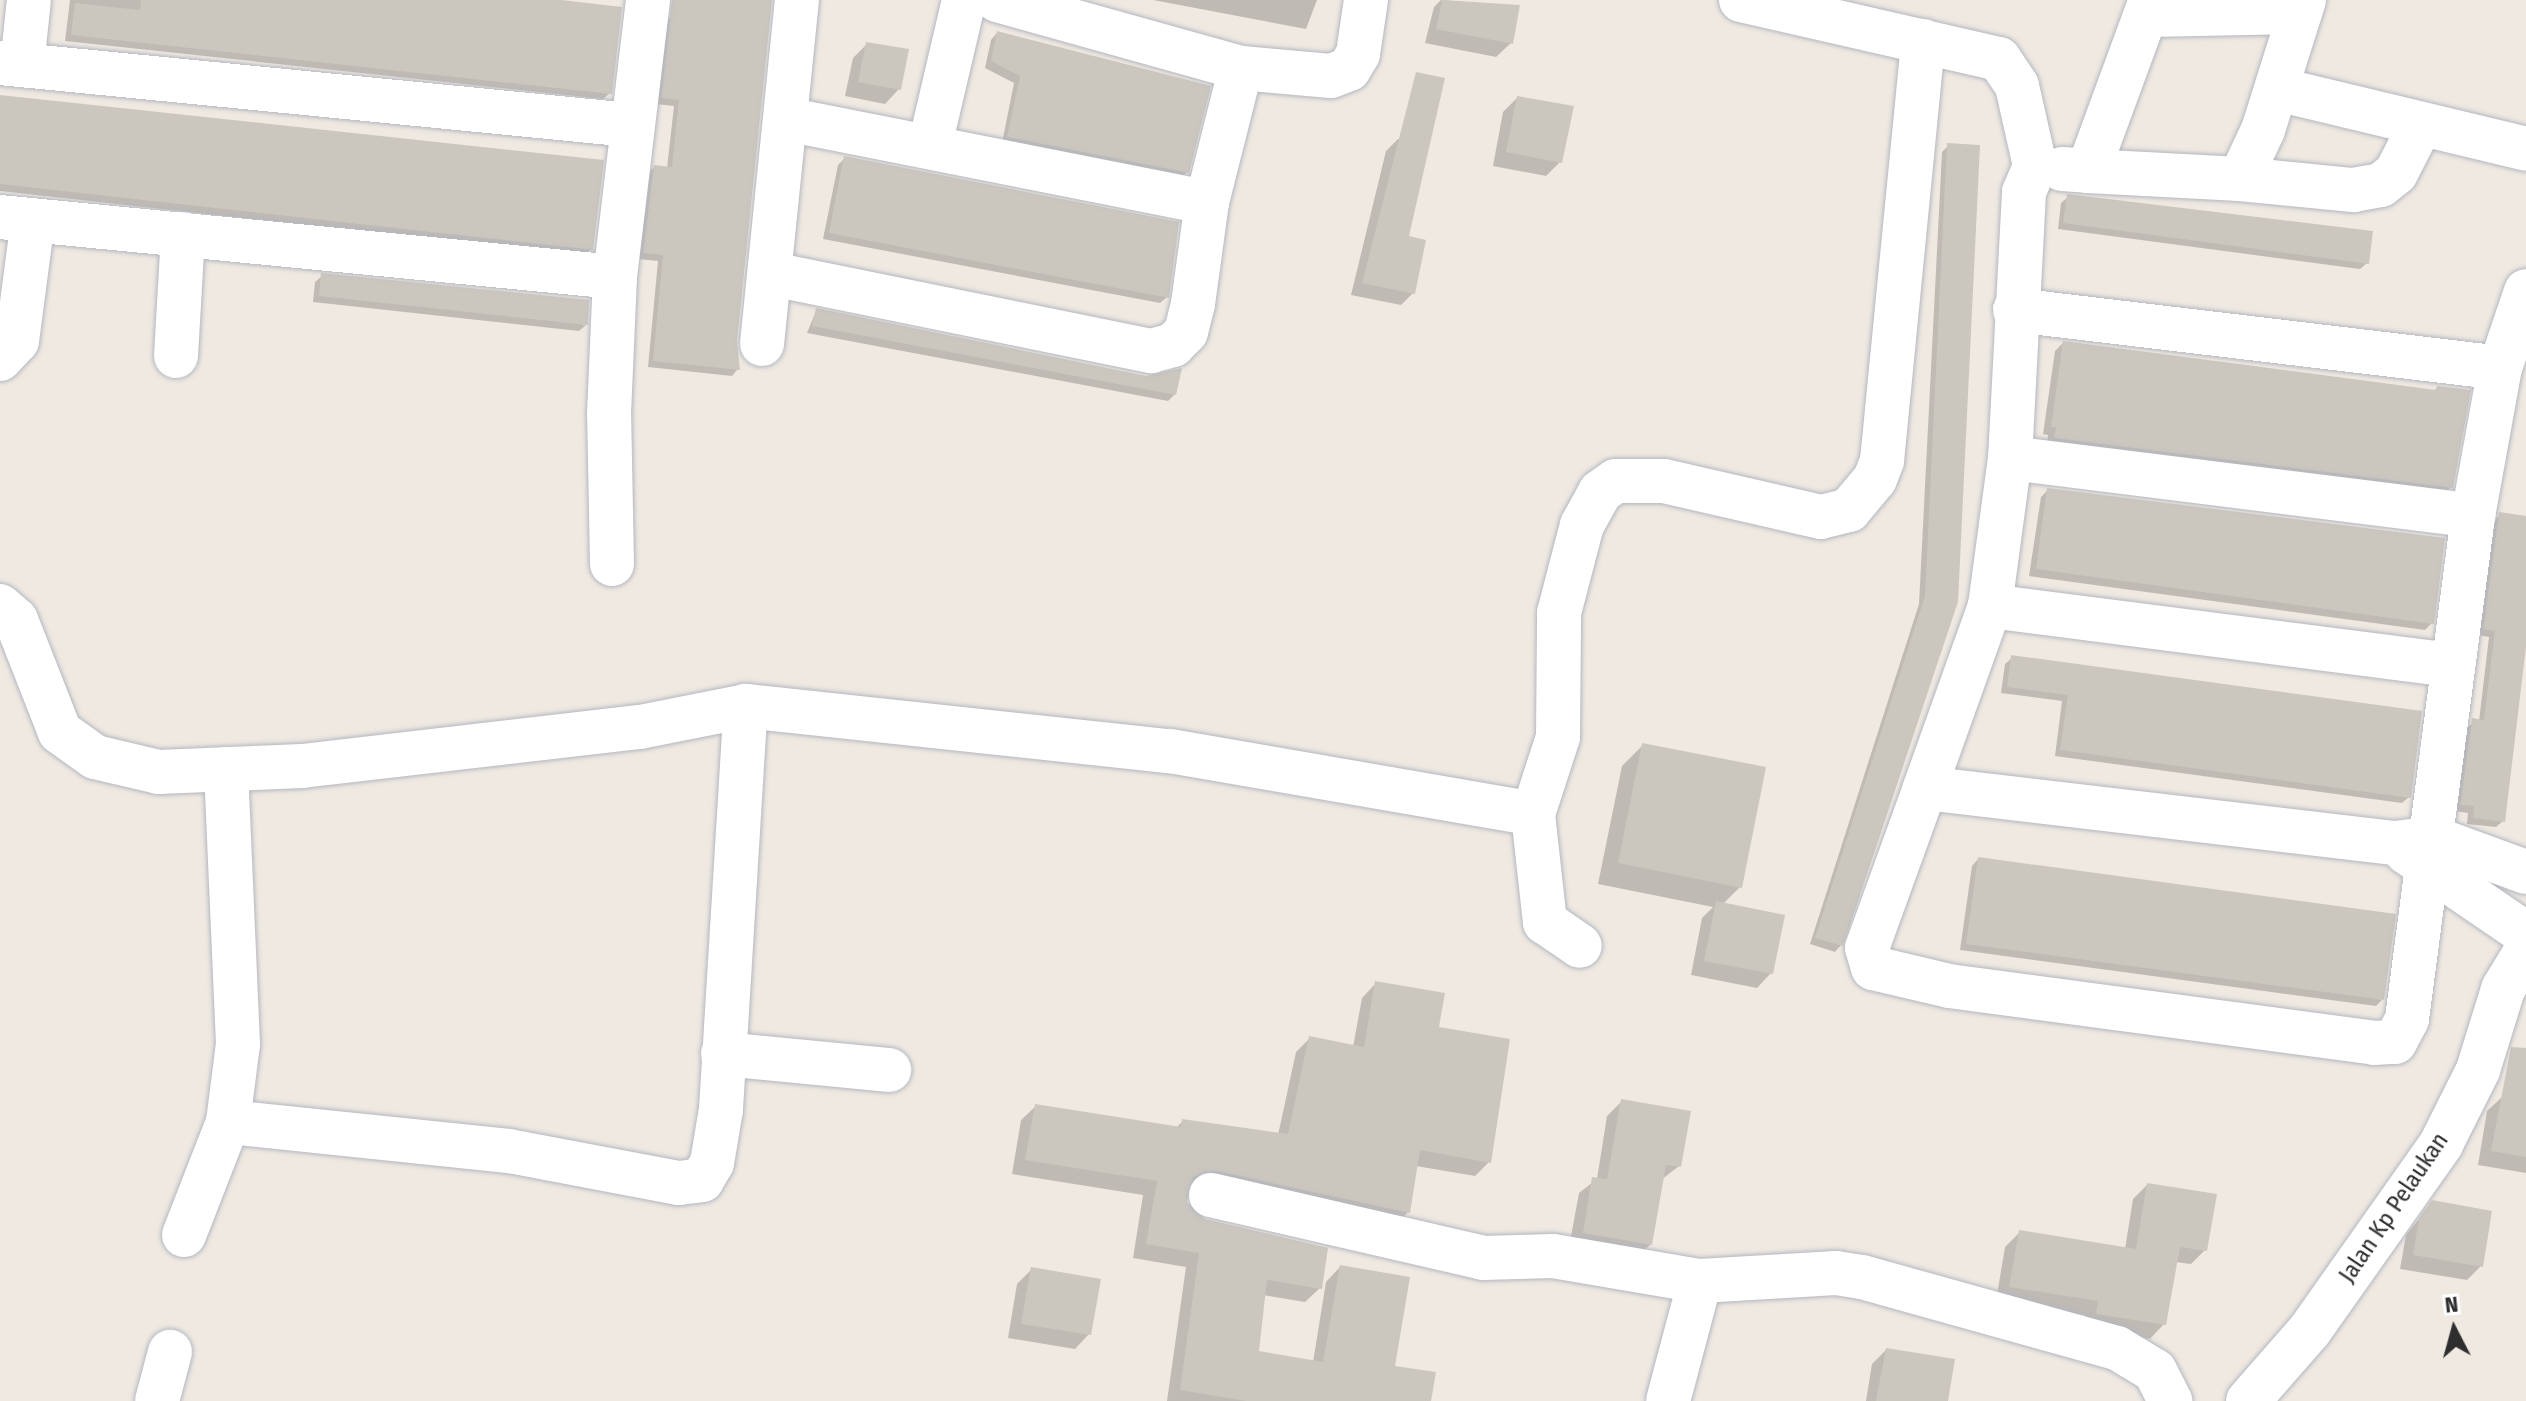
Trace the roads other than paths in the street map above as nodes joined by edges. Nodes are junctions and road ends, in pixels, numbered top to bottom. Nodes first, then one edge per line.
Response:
1 (29, 0) edge
2 (648, 0) edge
3 (797, 0) edge
4 (964, 0) edge
5 (997, 0) edge
6 (1366, 0) edge
7 (1741, 0) edge
8 (2302, 6) edge
9 (2149, 8) edge
10 (1923, 41) junction
11 (11, 64) edge
12 (1241, 68) junction
13 (2277, 89) junction
14 (786, 119) junction
15 (630, 125) junction
16 (2420, 126) junction
17 (930, 145) junction
18 (2526, 149) edge
19 (2035, 166) junction
20 (2088, 171) junction
21 (2240, 179) junction
22 (1207, 202) junction
23 (17, 218) edge
24 (183, 234) junction
25 (772, 274) junction
26 (615, 277) junction
27 (2526, 291) edge
28 (2015, 310) junction
29 (762, 344) dead end
30 (176, 356) dead end
31 (0, 359) edge
32 (2500, 368) junction
33 (2010, 458) junction
34 (2473, 516) junction
35 (612, 564) dead end
36 (0, 606) edge
37 (1990, 606) junction
38 (2453, 665) junction
39 (746, 706) junction
40 (226, 769) junction
41 (1925, 788) junction
42 (1533, 814) junction
43 (2418, 850) junction
44 (2526, 872) edge
45 (2526, 934) edge
46 (1580, 946) dead end
47 (2526, 951) edge
48 (723, 1054) junction
49 (889, 1070) dead end
50 (228, 1122) junction
51 (1211, 1195) dead end
52 (184, 1235) dead end
53 (1700, 1281) junction
54 (170, 1352) dead end
55 (157, 1401) edge
56 (1668, 1401) edge
57 (2170, 1401) edge
58 (2248, 1401) edge

1 - 11 street
2 - 15 street
3 - 14 street
4 - 17 street
5 - 12 street
6 - 12 street
7 - 10 street
8 - 9 street
8 - 13 street
9 - 20 street
10 - 19 street
10 - 42 street
11 - 15 street
12 - 22 street
13 - 16 street
13 - 21 street
14 - 17 street
14 - 25 street
15 - 26 street
16 - 18 street
16 - 21 street
17 - 22 street
19 - 20 street
19 - 28 street
20 - 21 street
22 - 25 street
23 - 24 street
23 - 31 street
24 - 26 street
24 - 30 street
25 - 29 street
26 - 35 street
27 - 32 street
28 - 32 street
28 - 33 street
32 - 34 street
33 - 34 street
33 - 37 street
34 - 38 street
36 - 40 street
37 - 38 street
37 - 41 street
38 - 43 street
39 - 40 street
39 - 42 street
39 - 48 street
40 - 50 street
41 - 43 street
41 - 43 street
42 - 46 street
43 - 44 street
43 - 45 street
47 - 58 street, Jalan Kp Pelaukan
48 - 49 street
48 - 50 street
50 - 52 street
51 - 53 street
53 - 56 street
53 - 57 street
54 - 55 street

